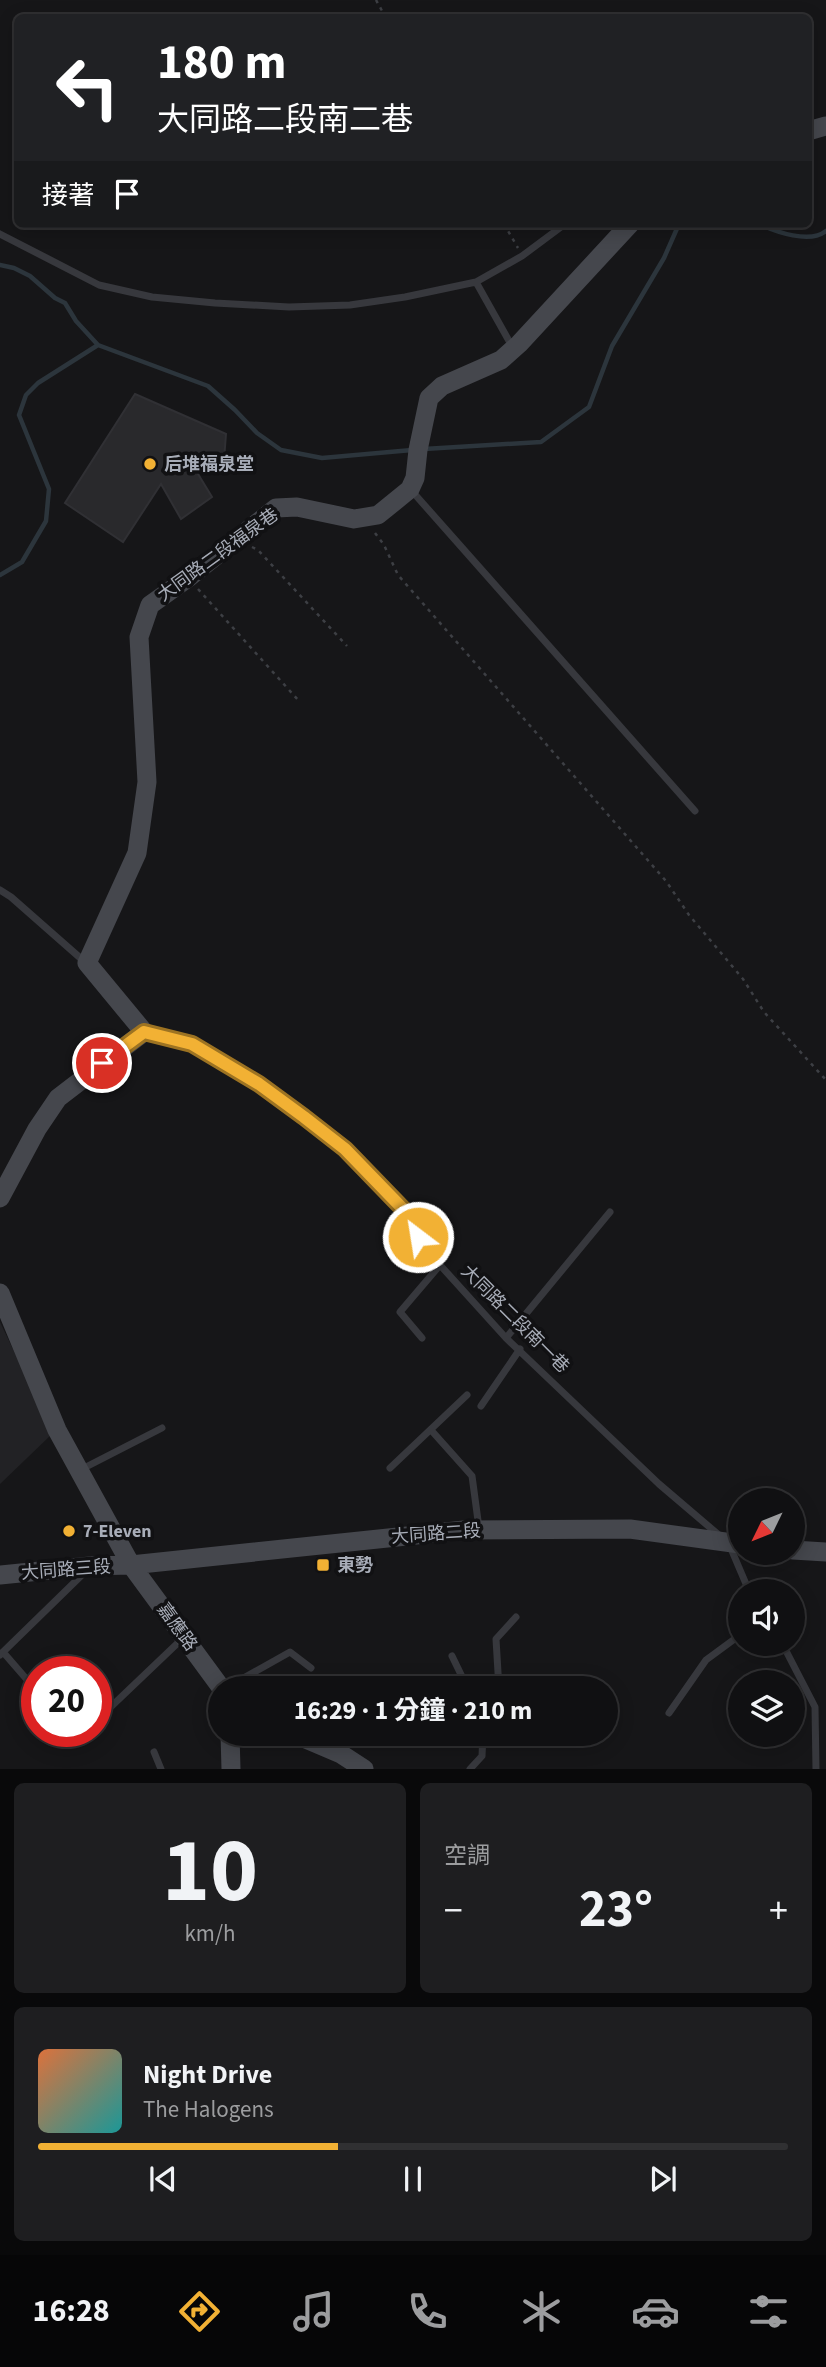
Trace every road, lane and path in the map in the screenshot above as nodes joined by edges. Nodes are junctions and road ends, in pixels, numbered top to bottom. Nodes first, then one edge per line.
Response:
1 (506, 228) edge
2 (560, 228) edge
3 (626, 228) edge
4 (0, 234) edge
5 (523, 256) junction
6 (476, 282) junction
7 (513, 349) junction
8 (410, 489) junction
9 (364, 517) junction
10 (237, 539) junction
11 (188, 579) junction
12 (347, 646) dead end
13 (299, 701) dead end
14 (695, 811) dead end
15 (0, 890) edge
16 (87, 963) junction
17 (144, 1032) junction
18 (826, 1080) edge
19 (0, 1198) edge
20 (610, 1212) dead end
21 (440, 1265) junction
22 (0, 1293) edge
23 (422, 1338) dead end
24 (506, 1338) junction
25 (520, 1349) junction
26 (467, 1395) dead end
27 (481, 1406) dead end
28 (162, 1428) dead end
29 (431, 1430) junction
30 (390, 1468) dead end
31 (79, 1470) junction
32 (480, 1530) junction
33 (728, 1539) edge
34 (728, 1543) edge
35 (805, 1551) edge
36 (826, 1552) edge
37 (131, 1565) junction
38 (90, 1566) junction
39 (0, 1575) edge
40 (516, 1617) dead end
41 (185, 1636) junction
42 (728, 1644) edge
43 (1, 1653) edge
44 (452, 1656) dead end
45 (789, 1656) edge
46 (312, 1668) dead end
47 (21, 1674) edge
48 (214, 1676) edge
49 (247, 1676) edge
50 (462, 1676) edge
51 (498, 1676) edge
52 (112, 1706) edge
53 (669, 1713) dead end
54 (230, 1746) edge
55 (322, 1746) edge
56 (482, 1746) edge
57 (154, 1752) dead end
58 (161, 1769) edge
59 (231, 1769) edge
60 (364, 1769) edge
61 (470, 1769) edge
62 (816, 1769) edge

1 - 5 path
2 - 5 lane
3 - 7 street
4 - 6 lane
5 - 6 lane
6 - 7 lane
7 - 8 street
8 - 9 street
8 - 14 lane
9 - 10 street, 大同路二段福泉巷
9 - 18 path
10 - 11 street, 大同路二段福泉巷
10 - 12 path
11 - 13 path
11 - 16 street, 大同路二段福泉巷
15 - 16 lane
16 - 17 street
17 - 19 street
17 - 21 lane, 大同路二段南一巷
20 - 24 lane
21 - 23 lane
21 - 24 lane, 大同路二段南一巷
22 - 31 street, 嘉應路
24 - 25 lane, 大同路二段南一巷
25 - 27 lane
25 - 33 lane, 大同路二段南一巷
26 - 29 lane
28 - 31 lane
29 - 30 lane
29 - 32 lane
31 - 37 street, 嘉應路
32 - 34 street, 大同路二段
32 - 37 street, 大同路二段
35 - 36 street
37 - 38 street, 大同路三段
37 - 41 street, 嘉應路
38 - 39 street, 大同路三段
38 - 43 lane
40 - 51 lane
41 - 48 street, 嘉應路
41 - 52 lane
42 - 53 lane
43 - 47 lane
44 - 50 lane
45 - 62 lane
46 - 49 lane
54 - 59 street
55 - 60 street
56 - 61 lane
57 - 58 lane

